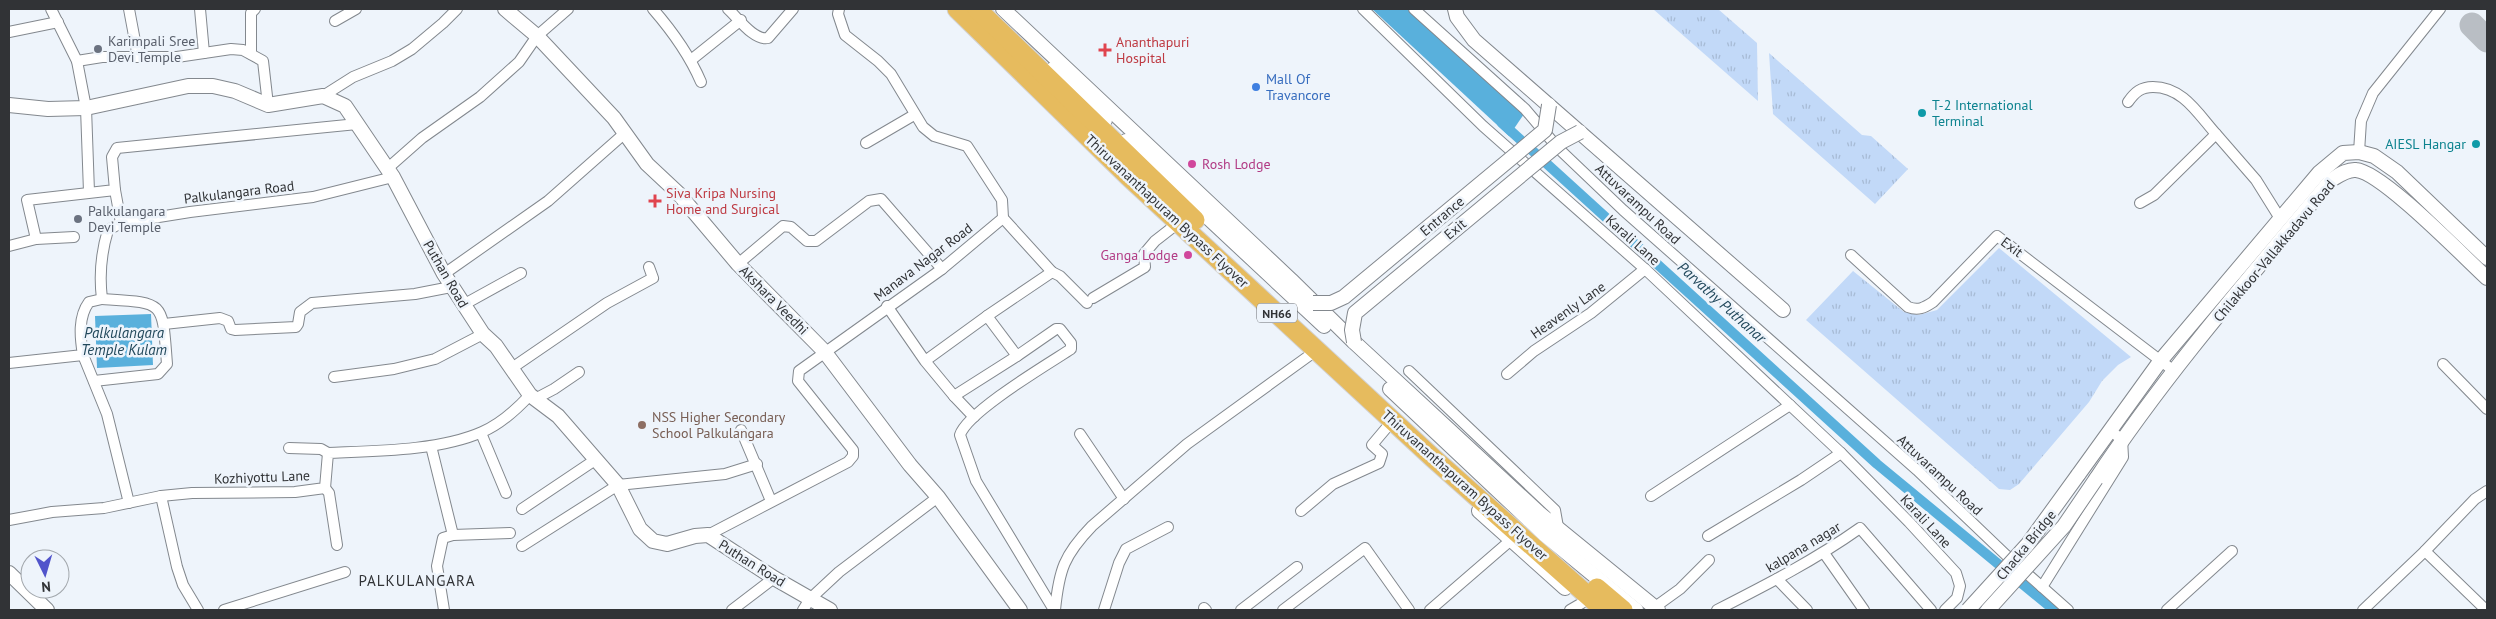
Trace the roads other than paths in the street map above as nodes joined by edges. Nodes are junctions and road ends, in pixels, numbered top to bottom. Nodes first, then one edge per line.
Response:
1 (51, 9) edge
2 (129, 9) edge
3 (200, 9) edge
4 (255, 9) edge
5 (356, 9) edge
6 (457, 9) edge
7 (505, 9) edge
8 (568, 9) edge
9 (653, 9) edge
10 (728, 9) edge
11 (793, 9) edge
12 (839, 9) edge
13 (945, 9) edge
14 (957, 9) edge
15 (977, 9) edge
16 (992, 9) edge
17 (1003, 9) edge
18 (1363, 9) edge
19 (1414, 9) edge
20 (1455, 9) edge
21 (2440, 9) edge
22 (741, 20) junction
23 (335, 21) dead end
24 (58, 22) junction
25 (9, 32) edge
26 (537, 36) junction
27 (204, 53) junction
28 (251, 54) junction
29 (138, 58) junction
30 (691, 60) junction
31 (77, 61) junction
32 (701, 82) dead end
33 (323, 96) junction
34 (2128, 102) dead end
35 (9, 105) edge
36 (268, 105) junction
37 (1549, 105) junction
38 (86, 108) junction
39 (914, 115) junction
40 (357, 124) junction
41 (1580, 132) junction
42 (624, 133) junction
43 (2216, 134) junction
44 (866, 143) dead end
45 (2359, 152) junction
46 (390, 173) junction
47 (114, 190) junction
48 (89, 192) junction
49 (2140, 202) dead end
50 (1004, 218) junction
51 (2281, 220) junction
52 (121, 224) junction
53 (1173, 227) junction
54 (74, 238) dead end
55 (36, 240) junction
56 (9, 246) edge
57 (1851, 255) dead end
58 (2487, 258) edge
59 (738, 264) junction
60 (649, 267) dead end
61 (942, 269) junction
62 (1645, 269) junction
63 (1052, 272) junction
64 (521, 273) dead end
65 (2487, 278) edge
66 (448, 281) junction
67 (102, 299) junction
68 (1313, 303) junction
69 (463, 304) junction
70 (887, 306) junction
71 (1783, 310) dead end
72 (987, 316) junction
73 (164, 324) junction
74 (483, 334) junction
75 (1354, 342) junction
76 (824, 351) junction
77 (83, 355) junction
78 (1310, 355) junction
79 (1017, 356) junction
80 (2161, 360) junction
81 (925, 361) junction
82 (9, 363) edge
83 (2443, 364) dead end
84 (512, 368) junction
85 (1410, 370) dead end
86 (2174, 371) junction
87 (579, 372) dead end
88 (1507, 374) dead end
89 (334, 377) dead end
90 (94, 381) junction
91 (954, 396) junction
92 (533, 397) junction
93 (1790, 405) junction
94 (2487, 409) edge
95 (974, 417) junction
96 (1388, 426) junction
97 (742, 430) dead end
98 (2110, 431) junction
99 (481, 433) junction
100 (1080, 434) dead end
101 (2122, 439) junction
102 (430, 446) junction
103 (289, 448) dead end
104 (328, 453) junction
105 (1841, 453) junction
106 (595, 460) junction
107 (757, 464) junction
108 (2096, 479) joint
109 (618, 485) junction
110 (325, 488) junction
111 (2487, 491) edge
112 (506, 493) dead end
113 (161, 496) junction
114 (1651, 496) dead end
115 (938, 497) junction
116 (1124, 499) junction
117 (771, 501) junction
118 (129, 503) junction
119 (522, 510) dead end
120 (1301, 511) dead end
121 (9, 520) edge
122 (1168, 527) dead end
123 (1558, 527) junction
124 (510, 533) dead end
125 (453, 535) junction
126 (708, 535) junction
127 (1708, 536) dead end
128 (1511, 540) junction
129 (337, 545) dead end
130 (522, 546) dead end
131 (2232, 551) dead end
132 (2425, 552) junction
133 (1824, 553) junction
134 (1709, 560) dead end
135 (1298, 567) dead end
136 (345, 572) dead end
137 (9, 573) edge
138 (774, 578) junction
139 (1777, 579) junction
140 (2042, 587) junction
141 (1735, 601) junction
142 (807, 605) edge
143 (1581, 608) edge
144 (1435, 609) edge
145 (1657, 609) edge
146 (47, 610) edge
147 (198, 610) edge
148 (224, 610) edge
149 (444, 610) edge
150 (732, 610) edge
151 (830, 610) edge
152 (1020, 610) edge
153 (1054, 610) edge
154 (1104, 610) edge
155 (1241, 610) edge
156 (1283, 610) edge
157 (1409, 610) edge
158 (1604, 610) edge
159 (1623, 610) edge
160 (1636, 610) edge
161 (1717, 610) edge
162 (1742, 610) edge
163 (1807, 610) edge
164 (1864, 610) edge
165 (1931, 610) edge
166 (1945, 610) edge
167 (1968, 610) edge
168 (1988, 610) edge
169 (2068, 610) edge
170 (2167, 610) edge
171 (2363, 610) edge
172 (2486, 610) edge

1 - 24 street
2 - 29 street
3 - 27 street
4 - 28 street
5 - 23 street
6 - 33 street
7 - 26 street, Akshara Veedhi
8 - 26 street
9 - 30 street
10 - 22 street
11 - 22 street
12 - 39 street
13 - 53 street
14 - 158 highway, Thiruvananthapuram Bypass Flyover / NH66
15 - 159 highway, Thiruvananthapuram Bypass Flyover / NH66
16 - 160 street
17 - 68 street
18 - 62 street, Karali Lane
19 - 140 street, Attuvarampu Road
20 - 37 street
21 - 45 street
22 - 30 street
24 - 25 street
24 - 31 street
26 - 42 street, Akshara Veedhi
26 - 46 street
27 - 28 street
27 - 29 street
28 - 36 street
29 - 31 street
30 - 32 street
31 - 38 street
33 - 36 street
33 - 40 street, Puthan Road
34 - 43 street
35 - 38 street
36 - 38 street
37 - 41 street
37 - 68 street, Entrance, bridge
38 - 48 street
39 - 44 street
39 - 50 street
40 - 46 street, Puthan Road
40 - 47 street
41 - 71 street
41 - 75 street, Exit, bridge
42 - 59 street, Akshara Veedhi
42 - 66 street
43 - 49 street
43 - 51 street
45 - 51 street, Chacka Bridge
45 - 58 street
46 - 52 street, Palkulangara Road
46 - 66 street, Puthan Road
47 - 48 street
47 - 52 street
48 - 55 street
50 - 61 street, Manava Nagar Road
50 - 63 street
51 - 80 street, Chacka Bridge
52 - 67 street, Palkulangara Road
53 - 63 street
53 - 78 street
54 - 55 street
55 - 56 street
57 - 80 street, Exit
59 - 61 street
59 - 76 street, Akshara Veedhi
60 - 84 street
61 - 70 street, Manava Nagar Road
62 - 88 street, Heavenly Lane
62 - 93 street, Karali Lane
63 - 72 street
64 - 69 street
65 - 86 street, Chilakkoor-Vallakkadavu Road
66 - 69 street, Puthan Road
66 - 73 street
67 - 73 street
67 - 77 street
68 - 75 street
69 - 74 street, Puthan Road
70 - 76 street, Manava Nagar Road
70 - 81 street
72 - 79 street
72 - 81 street
73 - 90 street
74 - 84 street, Puthan Road
74 - 89 street
75 - 123 street
76 - 115 street, Akshara Veedhi
76 - 117 street, Manava Nagar Road
77 - 82 street
77 - 90 street
78 - 96 street
78 - 116 street
79 - 91 street
79 - 95 street
80 - 86 street
80 - 98 street, Chacka Bridge
81 - 91 street
83 - 94 street
84 - 92 street, Puthan Road
85 - 123 street
86 - 101 street, Chilakkoor-Vallakkadavu Road
87 - 92 street
90 - 118 street
91 - 95 street
92 - 99 street
92 - 106 street, Puthan Road
93 - 105 street, Karali Lane
93 - 114 street
95 - 153 street
96 - 120 street
96 - 128 street
97 - 107 street
98 - 101 street
98 - 167 street, Chacka Bridge, bridge
99 - 102 street
99 - 112 street
100 - 116 street
101 - 108 street, Chilakkoor-Vallakkadavu Road
101 - 140 street
102 - 104 street
102 - 125 street
103 - 104 street
104 - 110 street, Kozhiyottu Lane
105 - 127 street
105 - 166 street, Karali Lane
106 - 109 street, Puthan Road
106 - 119 street
107 - 109 street
107 - 117 street
108 - 168 street, Chacka Bridge, bridge
109 - 126 street, Puthan Road
109 - 130 street
110 - 113 street, Kozhiyottu Lane
110 - 129 street
111 - 132 street
113 - 118 street, Kozhiyottu Lane
113 - 147 street
115 - 142 street
115 - 152 street, Akshara Veedhi
116 - 153 street
117 - 126 street
118 - 121 street, Kozhiyottu Lane
122 - 154 street
123 - 145 street
124 - 125 street
125 - 149 street
126 - 138 street, Puthan Road
128 - 143 street
128 - 144 street
131 - 170 street
132 - 171 street
132 - 172 street
133 - 139 street, kalpana nagar
133 - 164 street
133 - 165 street, kalpana nagar
134 - 145 street
135 - 155 street
136 - 148 street
137 - 146 street
138 - 142 street, Puthan Road
138 - 150 street
139 - 141 street, kalpana nagar
139 - 163 street
140 - 169 street, Attuvarampu Road
141 - 161 street, kalpana nagar
141 - 162 street
142 - 151 street, Puthan Road
156 - 157 street

